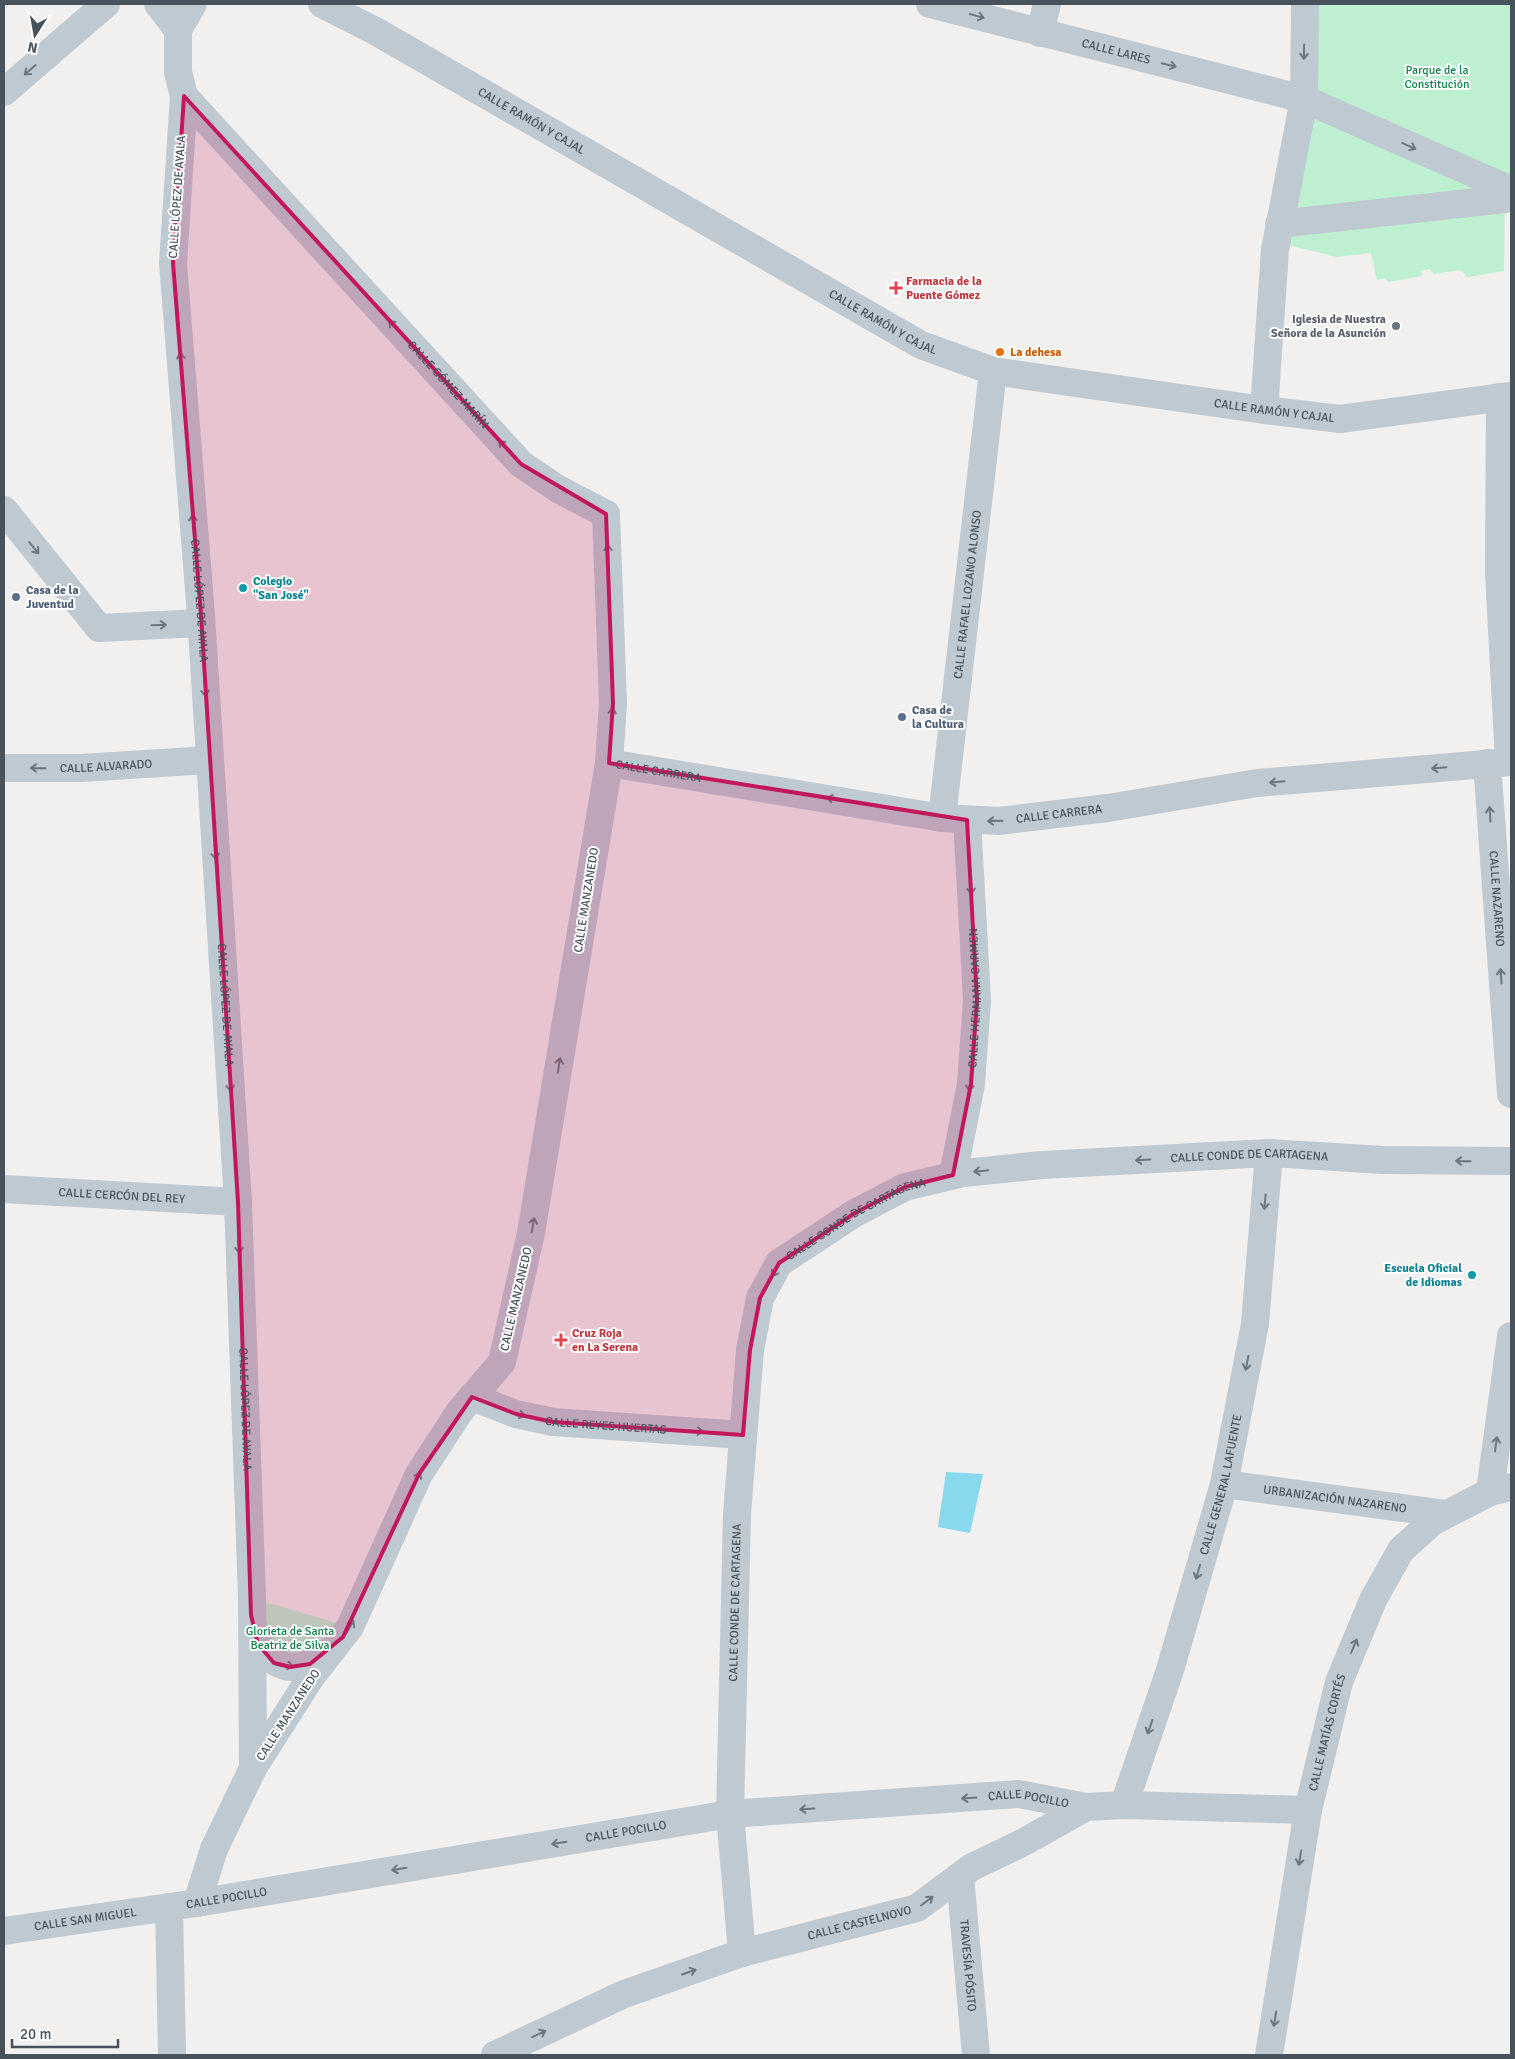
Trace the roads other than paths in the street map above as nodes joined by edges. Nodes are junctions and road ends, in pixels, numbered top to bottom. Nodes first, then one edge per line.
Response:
1 (106, 4) edge
2 (158, 4) edge
3 (194, 4) edge
4 (322, 4) edge
5 (930, 4) edge
6 (1047, 4) edge
7 (1305, 4) edge
8 (178, 30) junction
9 (1040, 32) junction
10 (4, 92) edge
11 (184, 96) junction
12 (1304, 100) junction
13 (1508, 195) edge
14 (1279, 224) junction
15 (993, 371) junction
16 (1506, 397) edge
17 (1264, 410) junction
18 (4, 510) edge
19 (201, 623) junction
20 (209, 760) junction
21 (609, 763) junction
22 (1503, 763) edge
23 (4, 768) edge
24 (955, 819) junction
25 (1511, 1094) edge
26 (1269, 1153) junction
27 (1511, 1161) edge
28 (953, 1175) junction
29 (4, 1189) edge
30 (238, 1202) junction
31 (1511, 1336) edge
32 (472, 1397) junction
33 (743, 1434) junction
34 (1224, 1484) junction
35 (1501, 1490) edge
36 (1447, 1514) junction
37 (251, 1615) junction
38 (334, 1648) junction
39 (253, 1768) junction
40 (1124, 1805) junction
41 (1086, 1807) junction
42 (1308, 1810) junction
43 (730, 1814) junction
44 (960, 1876) junction
45 (197, 1903) junction
46 (169, 1907) junction
47 (4, 1931) edge
48 (742, 1953) junction
49 (172, 2055) edge
50 (495, 2055) edge
51 (976, 2055) edge
52 (1269, 2055) edge

1 -> 10 street
2 - 8 street
3 - 8 street
4 - 15 street, CALLE RAMÓN Y CAJAL
5 -> 9 street, CALLE LARES
6 - 9 street
7 -> 12 street
8 - 11 street, CALLE GÓMEZ MARÍN
9 -> 12 street, CALLE LARES
19 -> 11 street, CALLE LÓPEZ DE AYALA
21 -> 11 street, CALLE GÓMEZ MARÍN
12 -> 13 street
12 - 14 street
13 - 14 street
14 - 17 street
15 - 17 street, CALLE RAMÓN Y CAJAL
15 - 24 street, CALLE RAFAEL LOZANO ALONSO
16 - 17 street, CALLE RAMÓN Y CAJAL
16 - 22 street, CALLE NAZARENO
18 -> 19 street
19 -> 20 street, CALLE LÓPEZ DE AYALA
20 -> 23 street, CALLE ALVARADO
20 -> 30 street, CALLE LÓPEZ DE AYALA
24 -> 21 street, CALLE CARRERA
32 -> 21 street, CALLE MANZANEDO
22 -> 24 street, CALLE CARRERA
25 -> 22 street, CALLE NAZARENO
24 -> 28 street, CALLE HERMANA CARMEN
27 -> 26 street, CALLE CONDE DE CARTAGENA
26 -> 28 street, CALLE CONDE DE CARTAGENA
26 -> 34 street, CALLE GENERAL LAFUENTE
28 -> 33 street, CALLE CONDE DE CARTAGENA
29 - 30 street, CALLE CERCÓN DEL REY
30 -> 37 street, CALLE LÓPEZ DE AYALA
35 -> 31 street
32 -> 33 street, CALLE REYES HUERTAS
38 -> 32 street, CALLE MANZANEDO
33 - 43 street, CALLE CONDE DE CARTAGENA
34 - 36 street, URBANIZACIÓN NAZARENO
34 -> 40 street, CALLE GENERAL LAFUENTE
35 - 36 street, CALLE MATÍAS CORTÉS
42 -> 36 street, CALLE MATÍAS CORTÉS
37 -> 38 street
37 - 39 street, CALLE LÓPEZ DE AYALA
38 - 39 street, CALLE MANZANEDO
39 - 45 street, CALLE LÓPEZ DE AYALA
40 - 41 street, CALLE CASTELNOVO
40 - 42 street, CALLE CASTELNOVO
41 -> 43 street, CALLE POCILLO
41 - 44 street, CALLE CASTELNOVO
42 -> 52 street, CALLE MATÍAS CORTÉS
43 -> 45 street, CALLE POCILLO
43 - 48 street, CALLE CONDE DE CARTAGENA
48 -> 44 street, CALLE CASTELNOVO
44 - 51 street, TRAVESÍA PÓSITO
45 - 46 street, CALLE POCILLO
46 - 47 street, CALLE SAN MIGUEL
46 - 49 street
50 -> 48 street, CALLE CASTELNOVO

